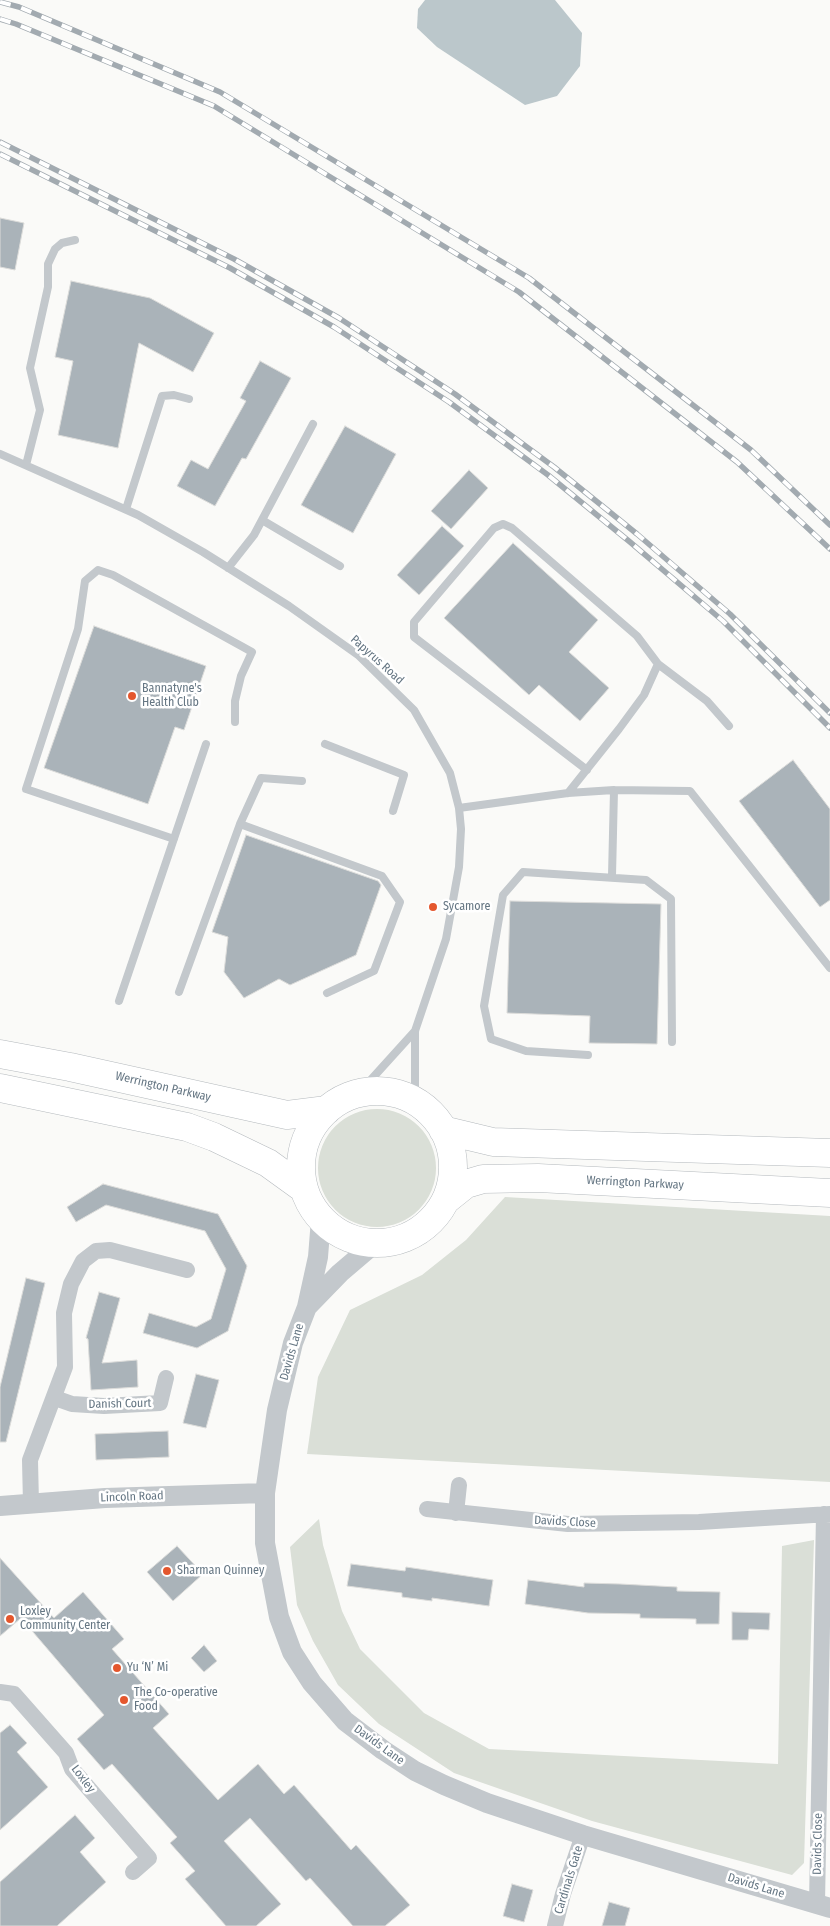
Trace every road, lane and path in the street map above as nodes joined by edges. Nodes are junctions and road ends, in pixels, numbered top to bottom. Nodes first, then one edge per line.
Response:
1 (75, 240) dead end
2 (189, 399) dead end
3 (313, 424) dead end
4 (0, 454) edge
5 (26, 465) junction
6 (126, 509) junction
7 (262, 520) junction
8 (340, 566) dead end
9 (228, 568) junction
10 (658, 664) junction
11 (234, 722) dead end
12 (730, 726) dead end
13 (206, 744) dead end
14 (325, 744) dead end
15 (586, 770) junction
16 (302, 781) dead end
17 (614, 790) junction
18 (568, 793) junction
19 (459, 808) junction
20 (393, 811) dead end
21 (240, 824) junction
22 (174, 839) junction
23 (612, 876) junction
24 (830, 968) edge
25 (179, 992) dead end
26 (327, 993) dead end
27 (119, 1001) dead end
28 (415, 1031) junction
29 (672, 1042) dead end
30 (0, 1054) edge
31 (588, 1055) dead end
32 (0, 1088) edge
33 (358, 1094) junction
34 (415, 1101) junction
35 (327, 1110) junction
36 (443, 1130) junction
37 (830, 1153) edge
38 (304, 1190) junction
39 (830, 1193) edge
40 (446, 1200) junction
41 (320, 1219) junction
42 (374, 1244) junction
43 (187, 1270) dead end
44 (307, 1307) junction
45 (166, 1378) dead end
46 (55, 1398) junction
47 (459, 1485) dead end
48 (265, 1493) junction
49 (31, 1504) junction
50 (0, 1506) edge
51 (427, 1509) dead end
52 (456, 1513) junction
53 (827, 1514) edge
54 (0, 1692) edge
55 (583, 1835) junction
56 (133, 1872) dead end
57 (823, 1906) edge
58 (555, 1926) edge

1 - 5 lane
2 - 6 lane
3 - 7 lane
4 - 5 lane, Papyrus Road
5 - 6 lane, Papyrus Road
6 - 9 lane, Papyrus Road
7 - 8 lane
7 - 9 lane
9 - 19 lane, Papyrus Road
10 - 12 lane
10 - 15 lane
10 - 15 lane
11 - 22 lane
13 - 22 lane
14 - 20 lane
15 - 18 lane
16 - 21 lane
17 - 18 lane
17 - 23 lane
17 - 24 lane
18 - 19 lane
19 - 28 lane, Papyrus Road
21 - 25 lane
21 - 26 lane
22 - 27 lane
23 - 29 lane
23 - 31 lane
28 - 33 lane, Papyrus Road
28 - 34 lane, Papyrus Road
30 - 35 highway, Werrington Parkway
32 - 38 highway
33 - 34 highway
33 - 35 highway
34 - 36 highway
35 - 38 highway
36 - 37 highway
36 - 40 highway
38 - 41 highway
39 - 40 highway, Werrington Parkway
40 - 42 highway
41 - 42 highway
41 - 44 street, Davids Lane
42 - 44 street, Davids Lane
43 - 46 street
44 - 48 street, Davids Lane
45 - 46 street, Danish Court
46 - 49 street
47 - 52 street
48 - 49 street, Lincoln Road
48 - 55 street, Davids Lane
49 - 50 street, Lincoln Road
51 - 52 street, Davids Close
52 - 53 street, Davids Close
53 - 57 street, Davids Close
54 - 56 street, Loxley
55 - 57 street, Davids Lane
55 - 58 street, Cardinals Gate

